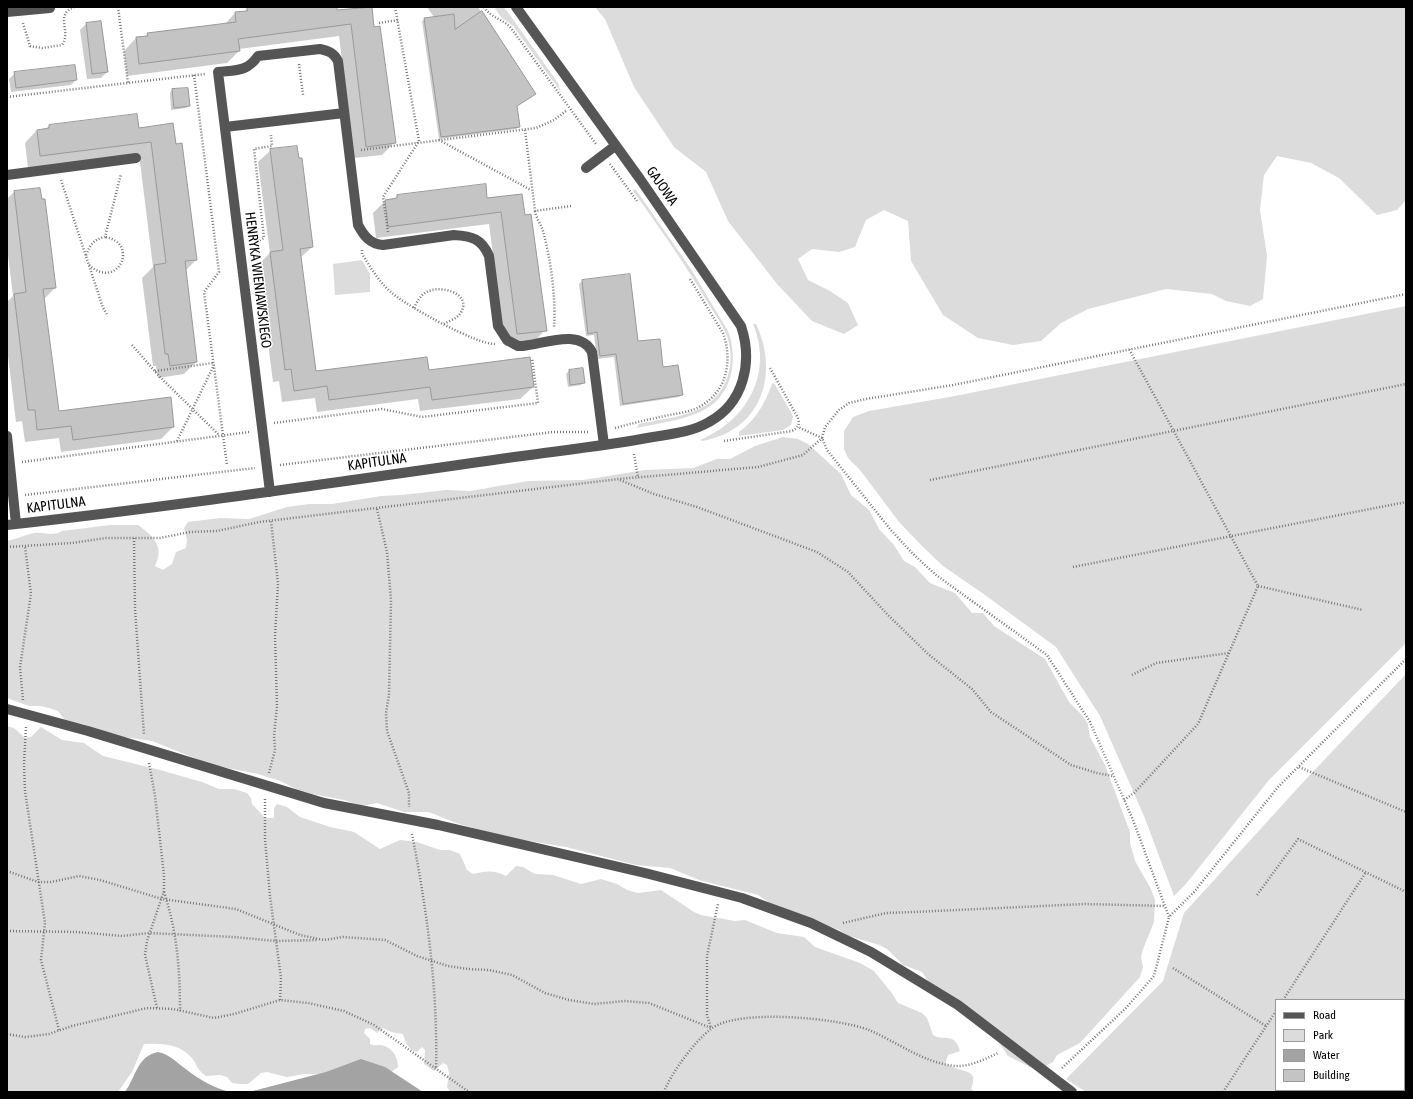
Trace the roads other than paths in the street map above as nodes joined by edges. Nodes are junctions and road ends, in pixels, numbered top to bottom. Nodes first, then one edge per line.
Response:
1 (516, 7) edge
2 (50, 8) edge
3 (7, 12) edge
4 (344, 113) junction
5 (224, 127) junction
6 (615, 146) junction
7 (136, 158) dead end
8 (586, 168) dead end
9 (7, 175) edge
10 (738, 393) joint
11 (7, 436) edge
12 (604, 445) junction
13 (270, 492) junction
14 (12, 524) edge
15 (7, 709) edge
16 (1072, 1092) edge

1 - 6 street, GAJOWA
2 - 3 street
4 - 5 street
4 - 5 street, HENRYKA WIENIAWSKIEGO
4 - 12 street
5 - 13 street, HENRYKA WIENIAWSKIEGO
6 - 8 street
6 - 10 street, GAJOWA
7 - 9 street
10 - 12 street, KAPITULNA
11 - 14 street
12 - 13 street, KAPITULNA
13 - 14 street, KAPITULNA
15 - 16 street

